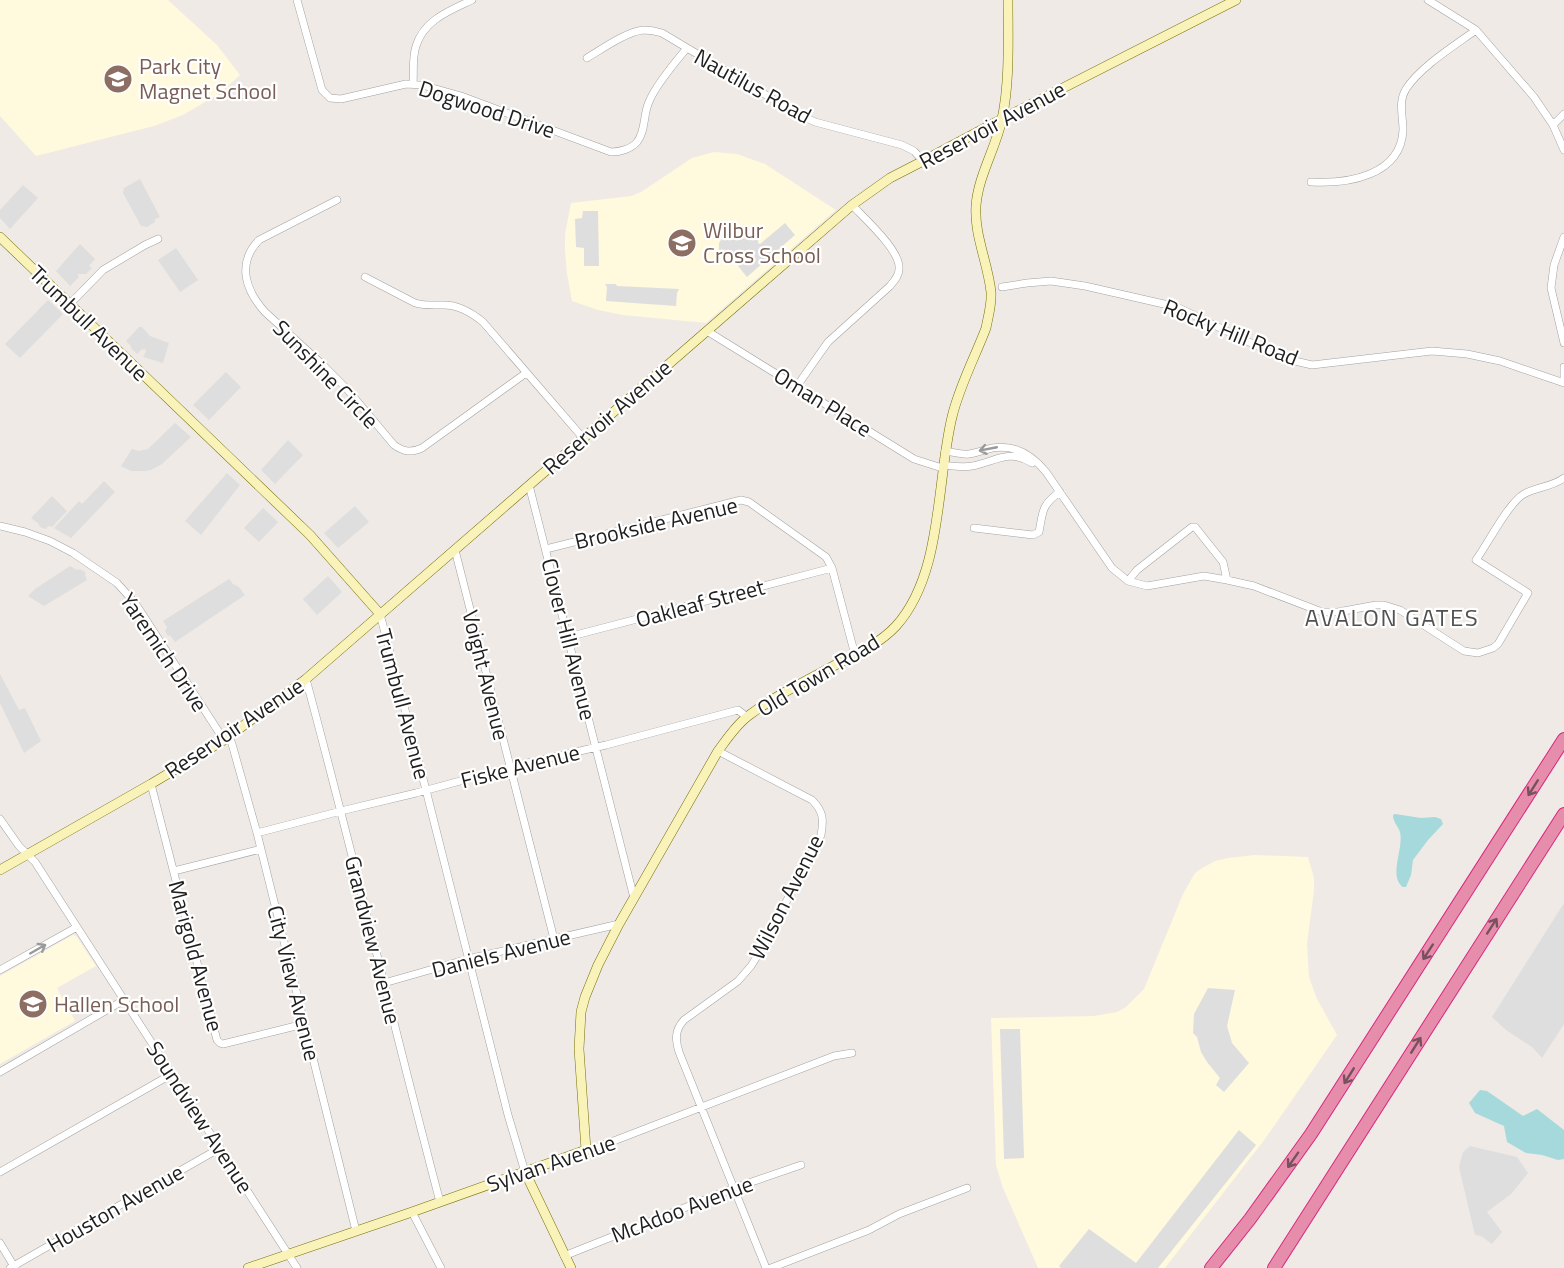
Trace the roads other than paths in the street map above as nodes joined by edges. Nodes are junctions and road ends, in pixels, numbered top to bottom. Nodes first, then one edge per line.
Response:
1 (297, 0) edge
2 (472, 0) edge
3 (1008, 0) edge
4 (1236, 0) edge
5 (1428, 0) edge
6 (1476, 30) junction
7 (687, 48) junction
8 (587, 58) dead end
9 (413, 84) junction
10 (1564, 114) edge
11 (1002, 118) junction
12 (1552, 125) junction
13 (1564, 150) edge
14 (922, 161) junction
15 (1311, 182) dead end
16 (337, 200) dead end
17 (852, 205) junction
18 (0, 237) edge
19 (1564, 237) edge
20 (158, 239) dead end
21 (365, 277) dead end
22 (1002, 287) dead end
23 (70, 304) junction
24 (707, 331) junction
25 (1564, 343) edge
26 (1564, 367) edge
27 (526, 373) junction
28 (1564, 383) edge
29 (797, 386) junction
30 (583, 438) junction
31 (945, 451) junction
32 (943, 467) junction
33 (1564, 478) edge
34 (1053, 483) junction
35 (529, 485) junction
36 (1060, 492) junction
37 (0, 526) edge
38 (974, 528) dead end
39 (546, 549) junction
40 (455, 550) junction
41 (832, 568) junction
42 (1227, 580) junction
43 (1128, 581) junction
44 (380, 614) junction
45 (568, 637) junction
46 (855, 655) junction
47 (306, 679) junction
48 (747, 717) junction
49 (226, 739) junction
50 (1564, 739) edge
51 (596, 747) junction
52 (718, 751) junction
53 (510, 767) junction
54 (151, 784) junction
55 (426, 790) junction
56 (341, 810) junction
57 (1564, 814) edge
58 (0, 819) edge
59 (1564, 823) edge
60 (257, 833) junction
61 (261, 849) junction
62 (27, 855) junction
63 (0, 870) edge
64 (1528, 870) junction
65 (174, 871) junction
66 (634, 898) junction
67 (619, 924) junction
68 (77, 927) junction
69 (555, 939) junction
70 (468, 959) junction
71 (0, 970) edge
72 (384, 983) junction
73 (124, 1000) junction
74 (304, 1024) junction
75 (852, 1053) dead end
76 (0, 1072) edge
77 (172, 1074) junction
78 (700, 1108) junction
79 (220, 1148) junction
80 (586, 1150) junction
81 (801, 1165) dead end
82 (0, 1172) edge
83 (525, 1172) junction
84 (734, 1188) junction
85 (967, 1188) dead end
86 (440, 1202) junction
87 (412, 1212) junction
88 (356, 1231) junction
89 (1234, 1240) junction
90 (0, 1243) edge
91 (288, 1254) junction
92 (564, 1256) junction
93 (13, 1267) edge
94 (248, 1268) edge
95 (297, 1268) edge
96 (441, 1268) edge
97 (571, 1268) edge
98 (766, 1268) edge
99 (771, 1268) edge
100 (1207, 1268) edge
101 (1211, 1268) edge
102 (1274, 1268) edge

1 - 9 street, Dogwood Drive
2 - 9 street
3 - 11 main road, Old Town Road
4 - 11 main road, Reservoir Avenue
5 - 6 street
6 - 12 street
6 - 15 street
7 - 8 street, Nautilus Road
7 - 9 street, Dogwood Drive
7 - 14 street, Nautilus Road
10 - 12 street
11 - 14 main road, Reservoir Avenue
11 - 31 main road, Old Town Road
12 - 13 street
14 - 17 main road, Reservoir Avenue
16 - 27 street, Sunshine Circle
17 - 24 main road, Reservoir Avenue
17 - 29 street
18 - 23 main road, Trumbull Avenue
19 - 25 street
20 - 23 street
21 - 27 street
22 - 28 street, Rocky Hill Road
23 - 44 main road, Trumbull Avenue
24 - 29 street, Oman Place
24 - 30 main road, Reservoir Avenue
26 - 28 street
27 - 30 street
29 - 32 street, Oman Place
30 - 35 main road, Reservoir Avenue
31 - 32 main road, Old Town Road
34 -> 31 street
32 - 34 street
32 - 46 main road, Old Town Road
33 - 42 street
34 - 36 street
35 - 39 street, Clover Hill Avenue
35 - 40 main road, Reservoir Avenue
36 - 38 street
36 - 43 street
37 - 49 street, Yaremich Drive
39 - 41 street, Brookside Avenue
39 - 45 street, Clover Hill Avenue
40 - 44 main road, Reservoir Avenue
40 - 53 street, Voight Avenue
41 - 45 street, Oakleaf Street
41 - 46 street, Brookside Avenue
42 - 43 street
42 - 43 street
44 - 47 main road, Reservoir Avenue
44 - 55 street, Trumbull Avenue
45 - 51 street, Clover Hill Avenue
46 - 48 main road, Old Town Road
47 - 49 main road, Reservoir Avenue
47 - 56 street, Grandview Avenue
48 - 51 street, Fiske Avenue
48 - 52 main road, Old Town Road
49 - 54 main road, Reservoir Avenue
49 - 60 street, City View Avenue
50 -> 89 highway
51 - 53 street, Fiske Avenue
51 - 66 street, Clover Hill Avenue
52 - 66 main road, Old Town Road
52 - 78 street, Wilson Avenue
53 - 55 street, Fiske Avenue
53 - 69 street, Voight Avenue
54 - 62 main road, Reservoir Avenue
54 - 65 street, Marigold Avenue
55 - 56 street, Fiske Avenue
55 - 70 street, Trumbull Avenue
56 - 60 street, Fiske Avenue
56 - 72 street, Grandview Avenue
57 - 64 highway
58 - 62 street, Soundview Avenue
59 - 64 highway
60 - 61 street, City View Avenue
61 - 65 street
61 - 74 street, City View Avenue
62 - 63 main road, Reservoir Avenue
62 - 68 street, Soundview Avenue
102 -> 64 highway
65 - 74 street, Marigold Avenue
66 - 67 main road, Old Town Road
67 - 69 street, Daniels Avenue
67 - 80 main road, Old Town Road
71 -> 68 street
68 - 73 street, Soundview Avenue
69 - 70 street, Daniels Avenue
70 - 72 street, Daniels Avenue
70 - 83 street, Trumbull Avenue
72 - 86 street, Grandview Avenue
73 - 76 street
73 - 77 street, Soundview Avenue
74 - 88 street, City View Avenue
75 - 78 street, Sylvan Avenue
77 - 79 street, Soundview Avenue
77 - 82 street
78 - 80 street, Sylvan Avenue
78 - 84 street, Wilson Avenue
79 - 91 street, Soundview Avenue
79 - 93 street, Houston Avenue
80 - 83 main road, Sylvan Avenue
81 - 84 street, McAdoo Avenue
83 - 86 main road, Sylvan Avenue
83 - 92 main road
84 - 92 street, McAdoo Avenue
84 - 98 street, Wilson Avenue
85 - 99 street
86 - 87 main road, Sylvan Avenue
87 - 88 main road, Sylvan Avenue
87 - 96 street
88 - 91 main road, Sylvan Avenue
89 - 100 highway
89 - 101 highway
90 - 93 street
91 - 94 main road, Sylvan Avenue
91 - 95 street, Soundview Avenue
92 - 97 main road

